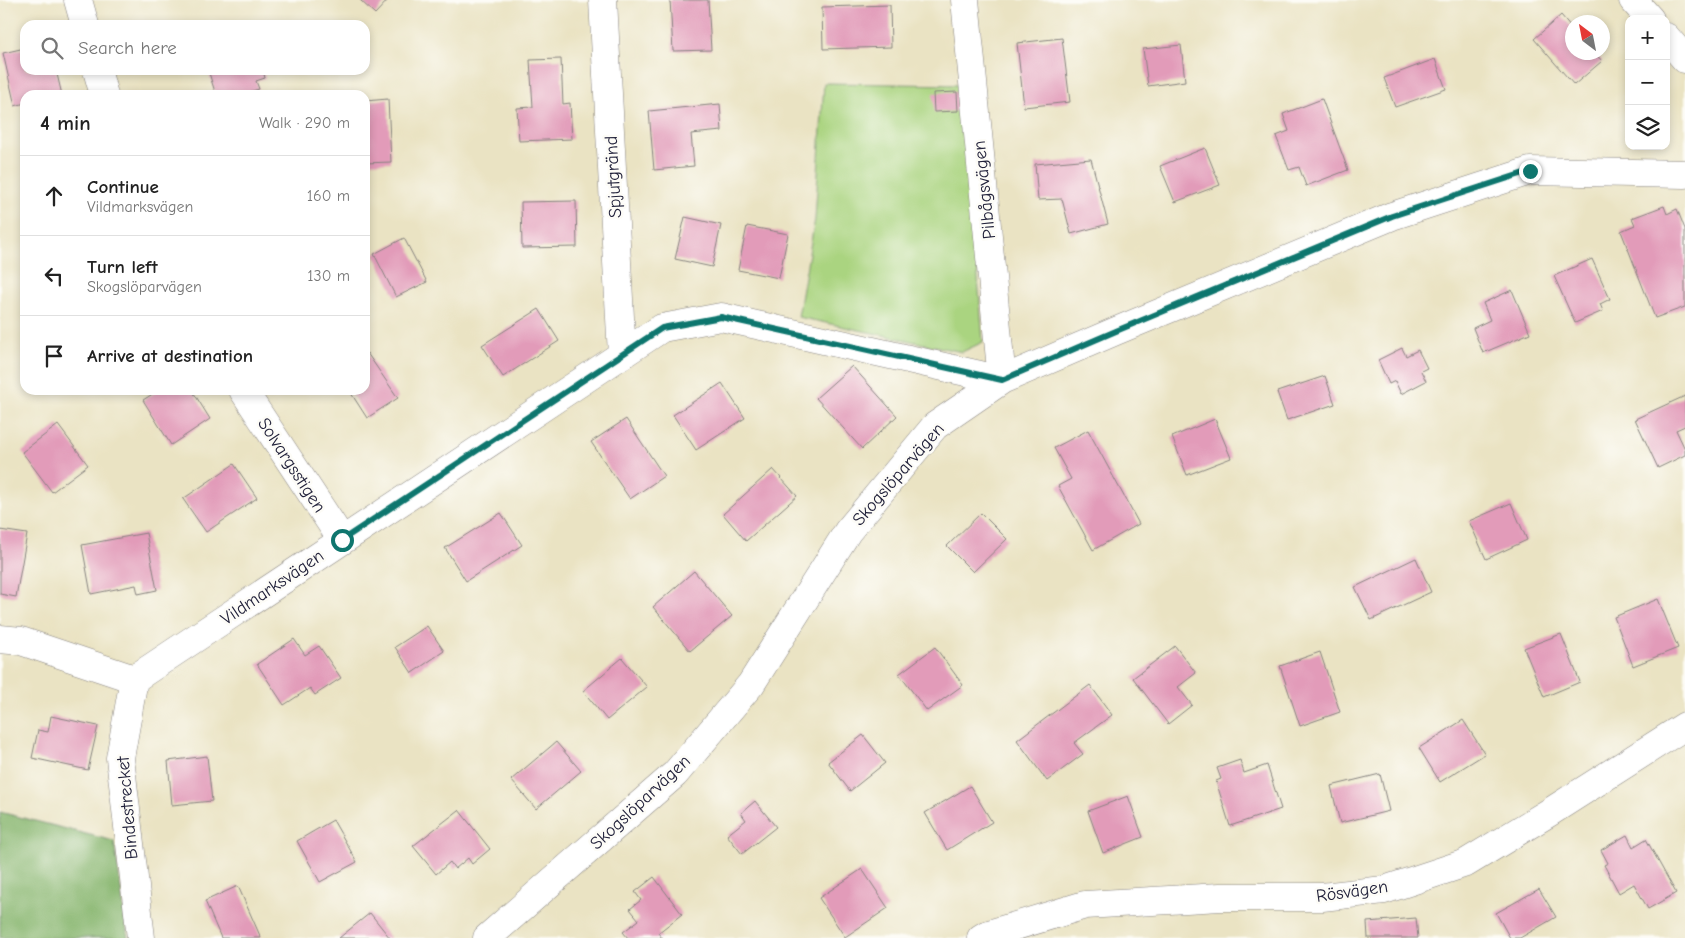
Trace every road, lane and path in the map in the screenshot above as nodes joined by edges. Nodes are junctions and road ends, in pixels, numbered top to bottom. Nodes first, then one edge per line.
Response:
1 (78, 0) edge
2 (603, 0) edge
3 (965, 0) edge
4 (1634, 0) edge
5 (1647, 15) edge
6 (84, 20) edge
7 (1670, 42) edge
8 (1685, 59) edge
9 (98, 75) edge
10 (103, 90) edge
11 (1685, 174) edge
12 (622, 355) junction
13 (1002, 380) junction
14 (246, 395) edge
15 (342, 540) junction
16 (0, 639) edge
17 (134, 679) junction
18 (1685, 726) edge
19 (141, 938) edge
20 (487, 938) edge
21 (982, 938) edge

1 - 6 street
2 - 12 street, Spjutgränd
3 - 13 street, Pilbågsvägen
4 - 5 street
7 - 8 street
9 - 10 street
11 - 13 street, Skogslöparvägen
12 - 13 street, Vildmarksvägen
12 - 15 street, Vildmarksvägen
13 - 20 street, Skogslöparvägen
14 - 15 street, Solvargsstigen
15 - 17 street, Vildmarksvägen
16 - 17 street
17 - 19 street, Bindestrecket
18 - 21 street, Rösvägen

